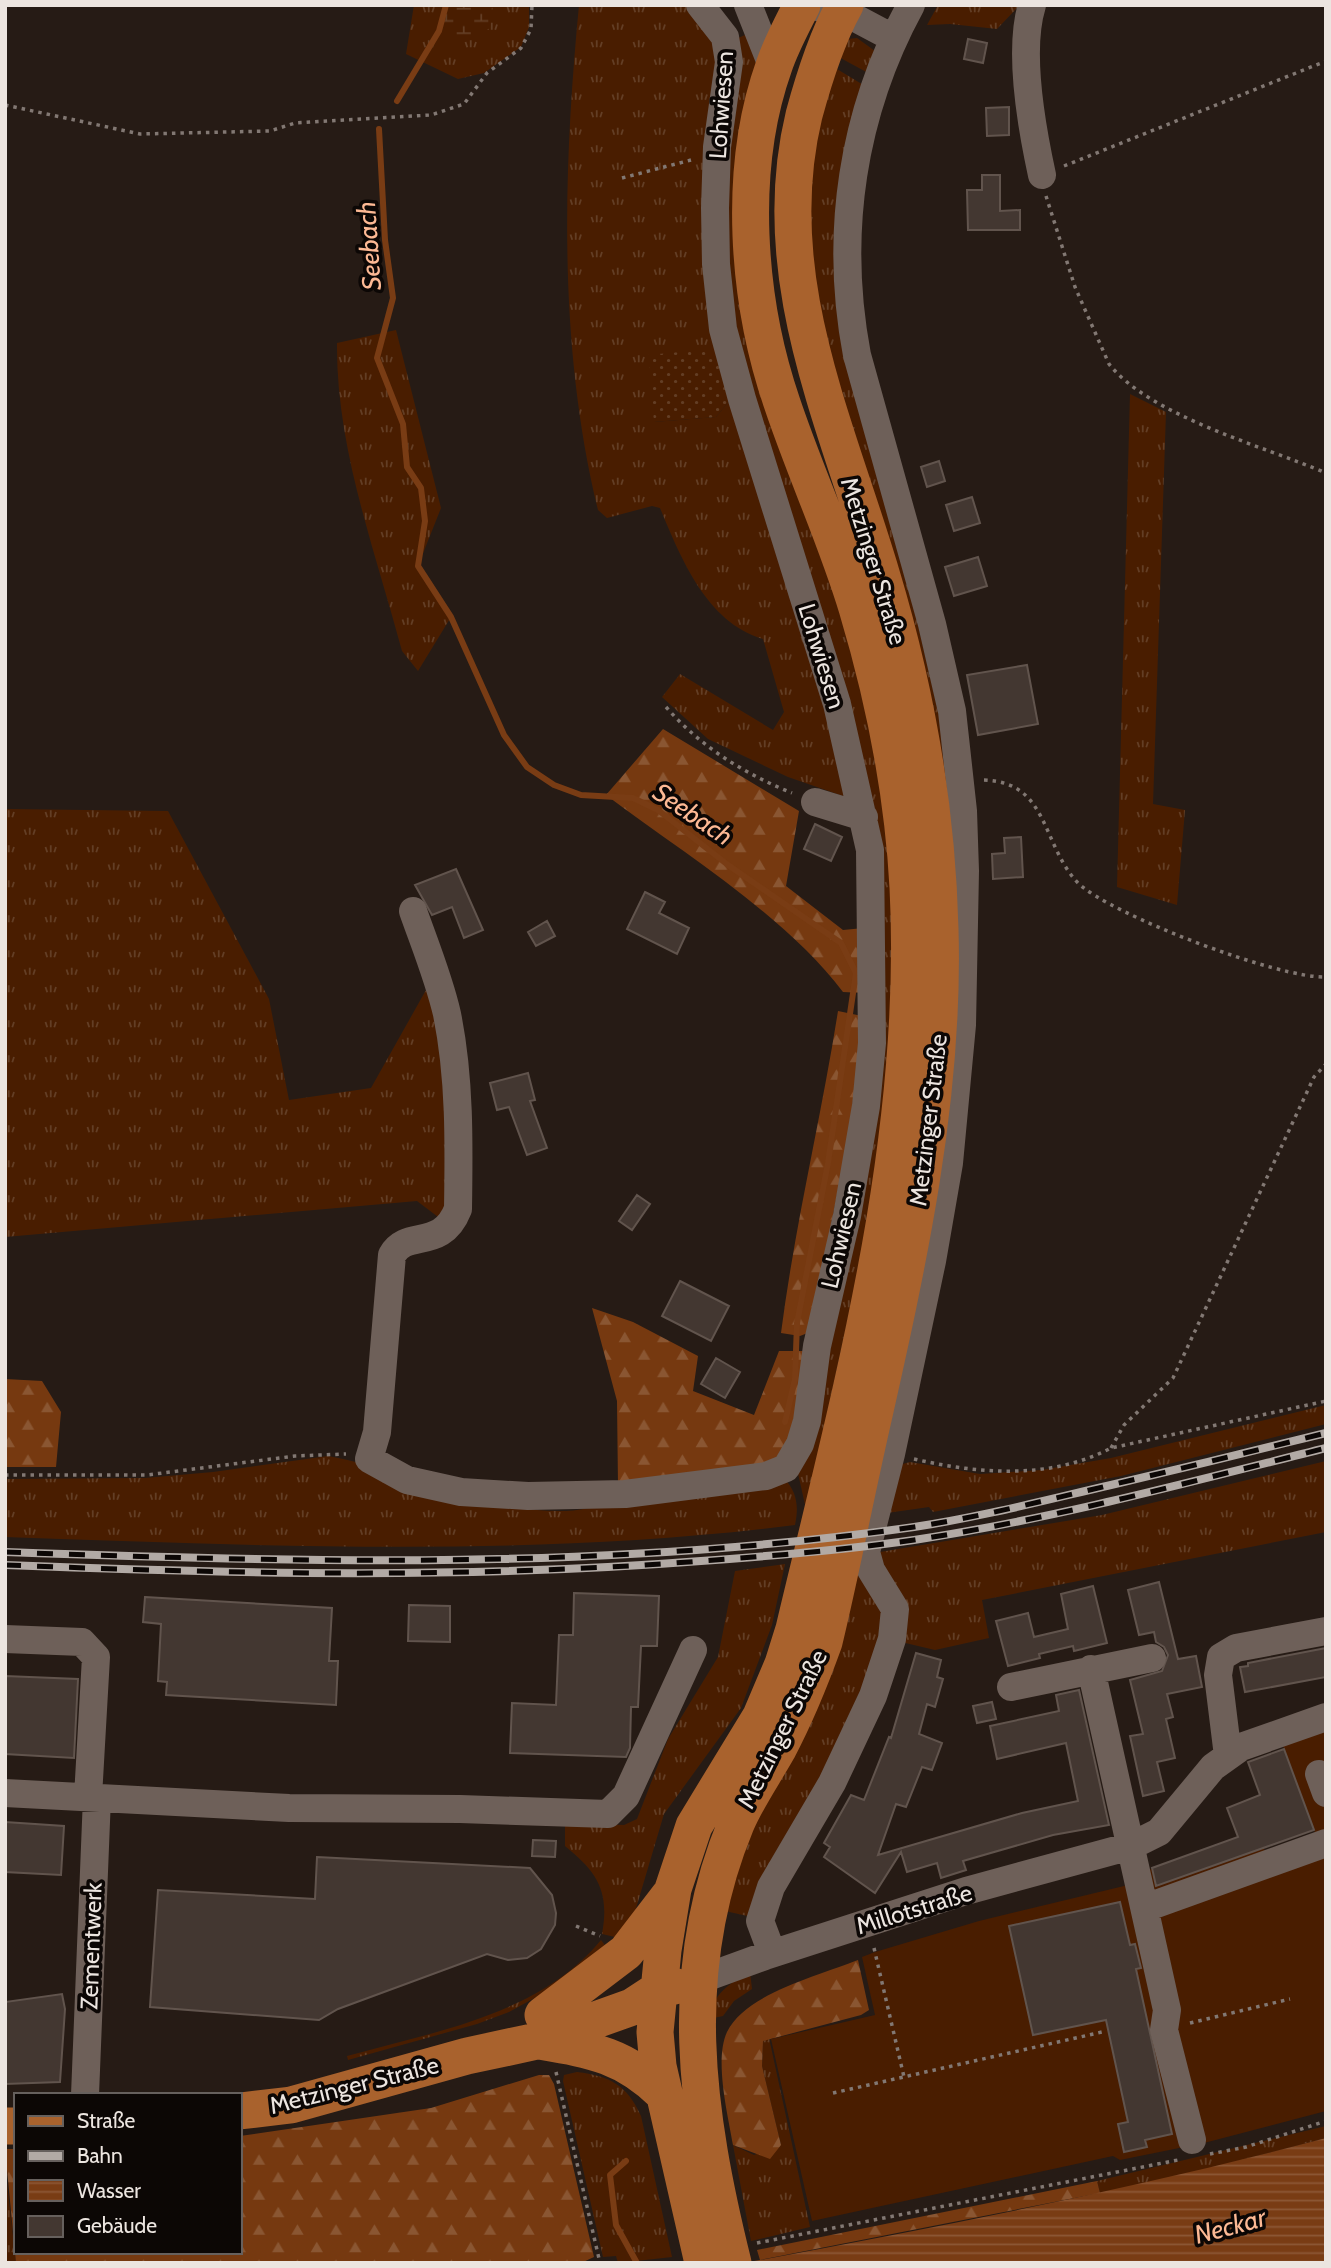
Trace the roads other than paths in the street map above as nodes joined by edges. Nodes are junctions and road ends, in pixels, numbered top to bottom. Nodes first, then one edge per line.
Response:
1 (700, 5) edge
2 (748, 5) edge
3 (803, 5) edge
4 (911, 5) edge
5 (1032, 5) edge
6 (841, 7) edge
7 (893, 38) junction
8 (773, 68) junction
9 (1042, 175) road end
10 (815, 802) road end
11 (864, 817) junction
12 (413, 911) dead end
13 (1326, 1631) edge
14 (5, 1639) edge
15 (693, 1650) dead end
16 (1152, 1658) dead end
17 (1091, 1669) junction
18 (1012, 1687) dead end
19 (1326, 1717) edge
20 (1228, 1756) junction
21 (5, 1793) edge
22 (93, 1797) junction
23 (1326, 1843) edge
24 (1131, 1846) junction
25 (673, 1889) junction
26 (1145, 1908) junction
27 (772, 1953) junction
28 (699, 1980) junction
29 (647, 1988) junction
30 (545, 2041) junction
31 (85, 2093) edge
32 (664, 2094) junction
33 (242, 2111) edge
34 (1193, 2151) road end
35 (693, 2154) junction
36 (744, 2253) edge
37 (703, 2263) edge

1 - 11 street, Lohwiesen
2 - 8 street
3 - 6 street
3 - 8 main road, Metzinger Straße
4 - 7 street, Metzinger Straße
5 - 9 street
6 - 7 street
6 - 28 main road, Metzinger Straße
7 - 27 street, Metzinger Straße
8 - 25 main road, Metzinger Straße
10 - 11 street
11 - 12 street, Lohwiesen
13 - 20 street
14 - 22 street, Zementwerk
15 - 22 street
16 - 17 street
17 - 18 street
17 - 24 street
19 - 20 street, Millotstraße
20 - 24 street, Millotstraße
21 - 22 street
22 - 31 street, Zementwerk
23 - 26 street
24 - 26 street
24 - 27 street, Millotstraße
25 - 29 main road
25 - 30 main road
26 - 34 street
27 - 28 street, Millotstraße
28 - 29 main road, Metzinger Straße
28 - 35 main road
29 - 30 main road, Metzinger Straße
29 - 32 main road
30 - 32 main road
30 - 33 main road, Metzinger Straße
32 - 35 main road
35 - 36 main road
35 - 37 main road

